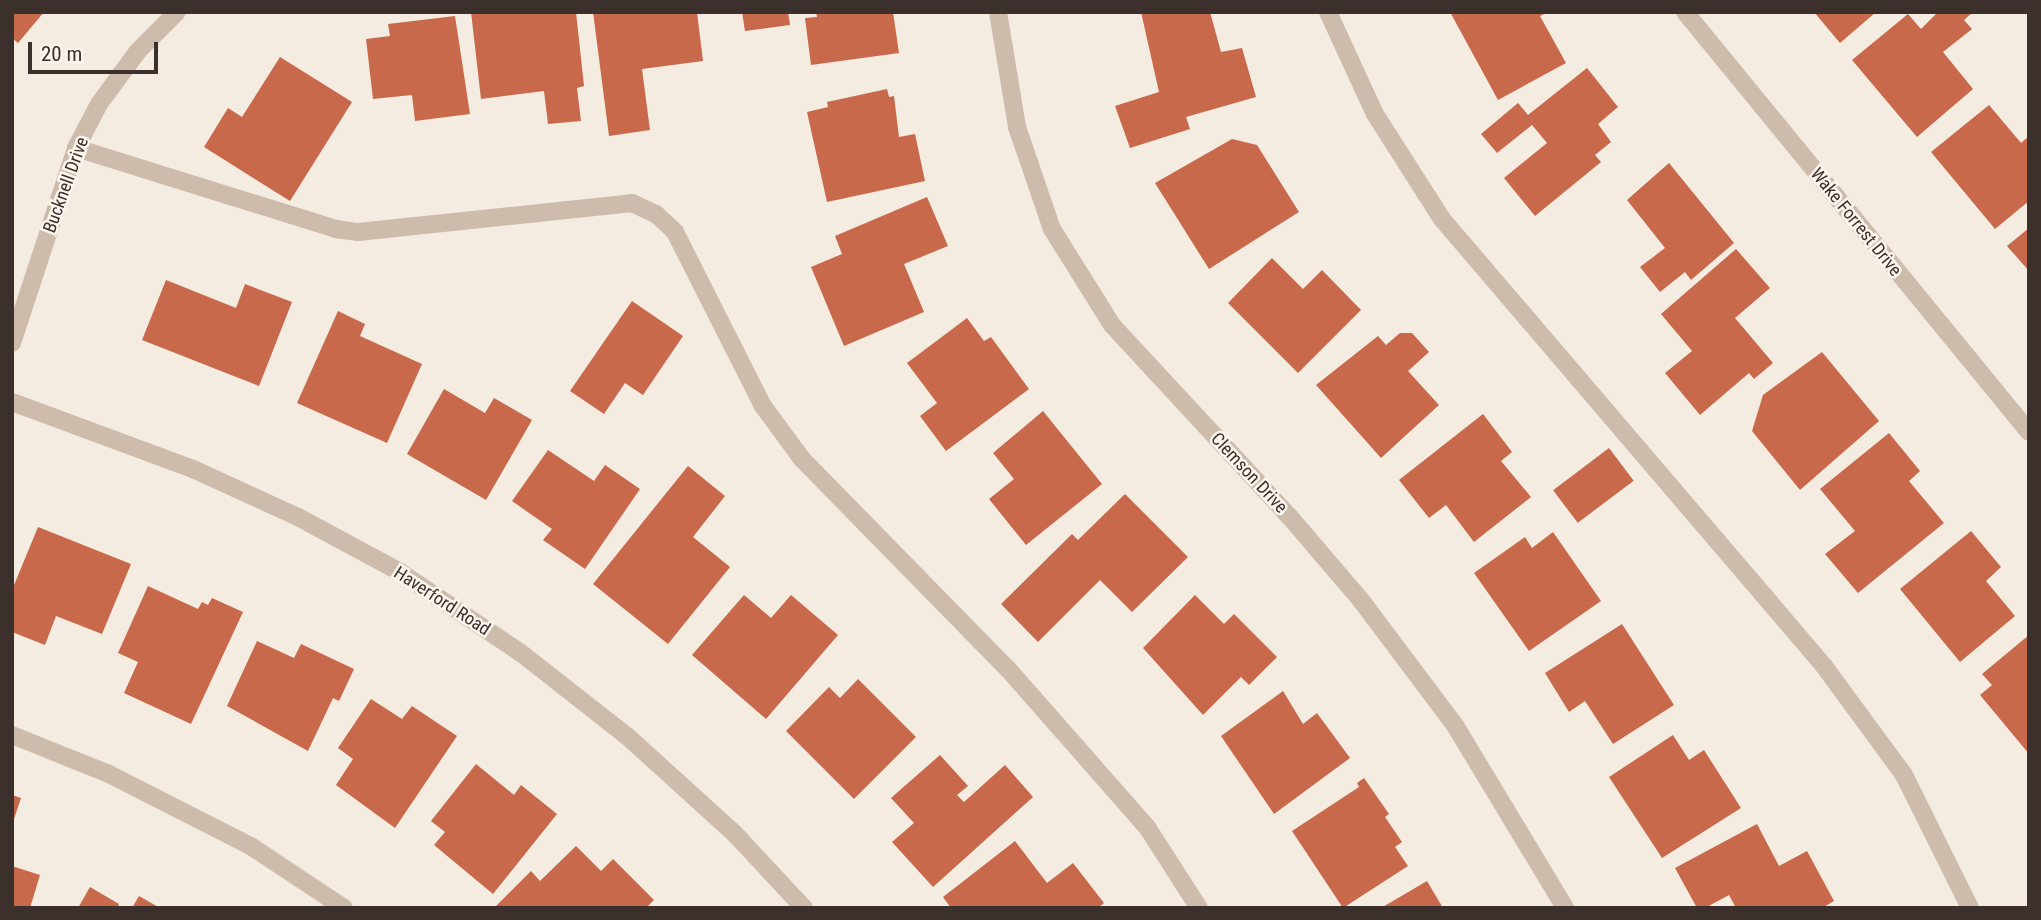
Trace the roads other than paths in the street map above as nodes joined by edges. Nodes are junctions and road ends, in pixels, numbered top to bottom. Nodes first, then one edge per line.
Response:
1 (177, 12) edge
2 (998, 12) edge
3 (1328, 12) edge
4 (1685, 12) edge
5 (76, 148) junction
6 (12, 343) edge
7 (12, 402) edge
8 (2029, 432) edge
9 (12, 735) edge
10 (344, 908) edge
11 (804, 908) edge
12 (1199, 908) edge
13 (1565, 908) edge
14 (1970, 908) edge

1 - 5 street, Bucknell Drive
2 - 13 street, Clemson Drive
3 - 14 street
4 - 8 street, Wake Forrest Drive
5 - 6 street, Bucknell Drive
5 - 12 street
7 - 11 street, Haverford Road
9 - 10 street

